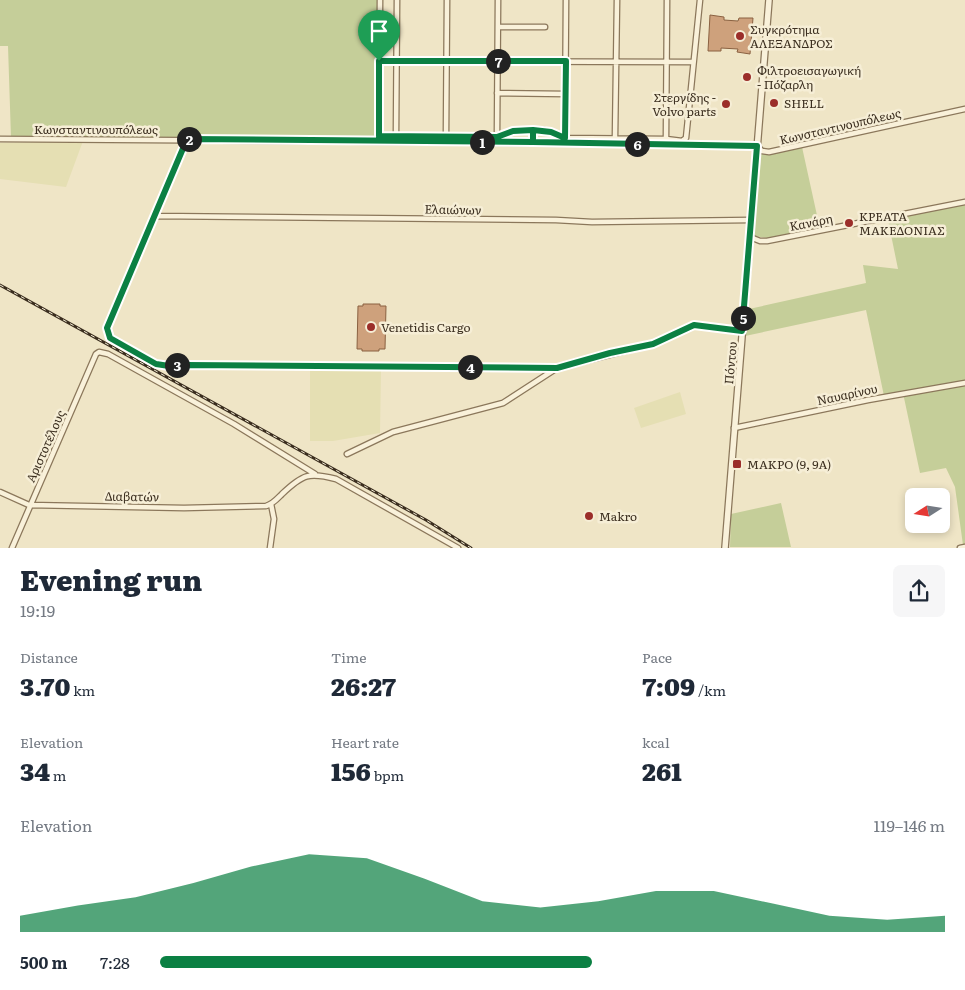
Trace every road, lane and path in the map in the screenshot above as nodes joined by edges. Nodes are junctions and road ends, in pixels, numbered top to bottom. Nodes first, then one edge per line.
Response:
1 (380, 0) edge
2 (397, 0) edge
3 (447, 0) edge
4 (498, 0) edge
5 (566, 0) edge
6 (616, 0) edge
7 (667, 0) edge
8 (700, 0) edge
9 (769, 0) edge
10 (498, 27) junction
11 (544, 28) dead end
12 (379, 61) junction
13 (396, 61) junction
14 (447, 61) junction
15 (498, 61) junction
16 (566, 61) junction
17 (616, 61) junction
18 (667, 61) junction
19 (694, 62) junction
20 (497, 93) junction
21 (566, 94) junction
22 (965, 109) edge
23 (533, 130) junction
24 (396, 136) junction
25 (446, 137) junction
26 (497, 137) junction
27 (565, 138) junction
28 (615, 138) junction
29 (0, 139) edge
30 (187, 139) junction
31 (666, 139) junction
32 (533, 142) junction
33 (757, 146) junction
34 (965, 202) edge
35 (155, 216) junction
36 (751, 220) junction
37 (750, 237) junction
38 (742, 331) junction
39 (557, 368) junction
40 (965, 383) edge
41 (734, 428) junction
42 (348, 454) dead end
43 (315, 474) junction
44 (0, 492) edge
45 (271, 504) junction
46 (29, 505) junction
47 (965, 546) edge
48 (12, 548) edge
49 (270, 548) edge
50 (458, 548) edge
51 (725, 548) edge
52 (960, 548) edge

1 - 12 street
2 - 13 street
3 - 14 street
4 - 10 street
5 - 16 street
6 - 17 street
7 - 18 street
8 - 19 street
9 - 33 street, Πόντου
10 - 11 street
10 - 15 street
12 - 13 street
12 - 24 street
13 - 14 street
13 - 24 street
14 - 15 street
14 - 25 street
15 - 16 street
15 - 20 street
16 - 17 street
16 - 21 street
17 - 18 street
17 - 28 street
18 - 19 street
18 - 31 street
19 - 31 street
20 - 21 street
20 - 26 street
21 - 27 street
22 - 33 street, Κωνσταντινουπόλεως
23 - 26 street
23 - 27 street
23 - 32 street
24 - 25 street
25 - 26 street
27 - 28 street
28 - 31 street
29 - 30 street, Κωνσταντινουπόλεως
30 - 32 street, Κωνσταντινουπόλεως
30 - 35 street
32 - 33 street, Κωνσταντινουπόλεως
33 - 36 street, Πόντου
34 - 37 street, Κανάρη
35 - 36 street, Ελαιώνων
35 - 39 street
36 - 37 street, Πόντου
37 - 38 street, Πόντου
38 - 39 street
38 - 41 street, Πόντου
39 - 42 street
40 - 41 street, Ναυαρίνου
41 - 51 street, Πόντου
43 - 45 street
43 - 46 street, Αριστοτέλους
43 - 50 street
44 - 46 street, Διαβατών
45 - 46 street, Διαβατών
45 - 49 street
46 - 48 street, Αριστοτέλους
47 - 52 street

